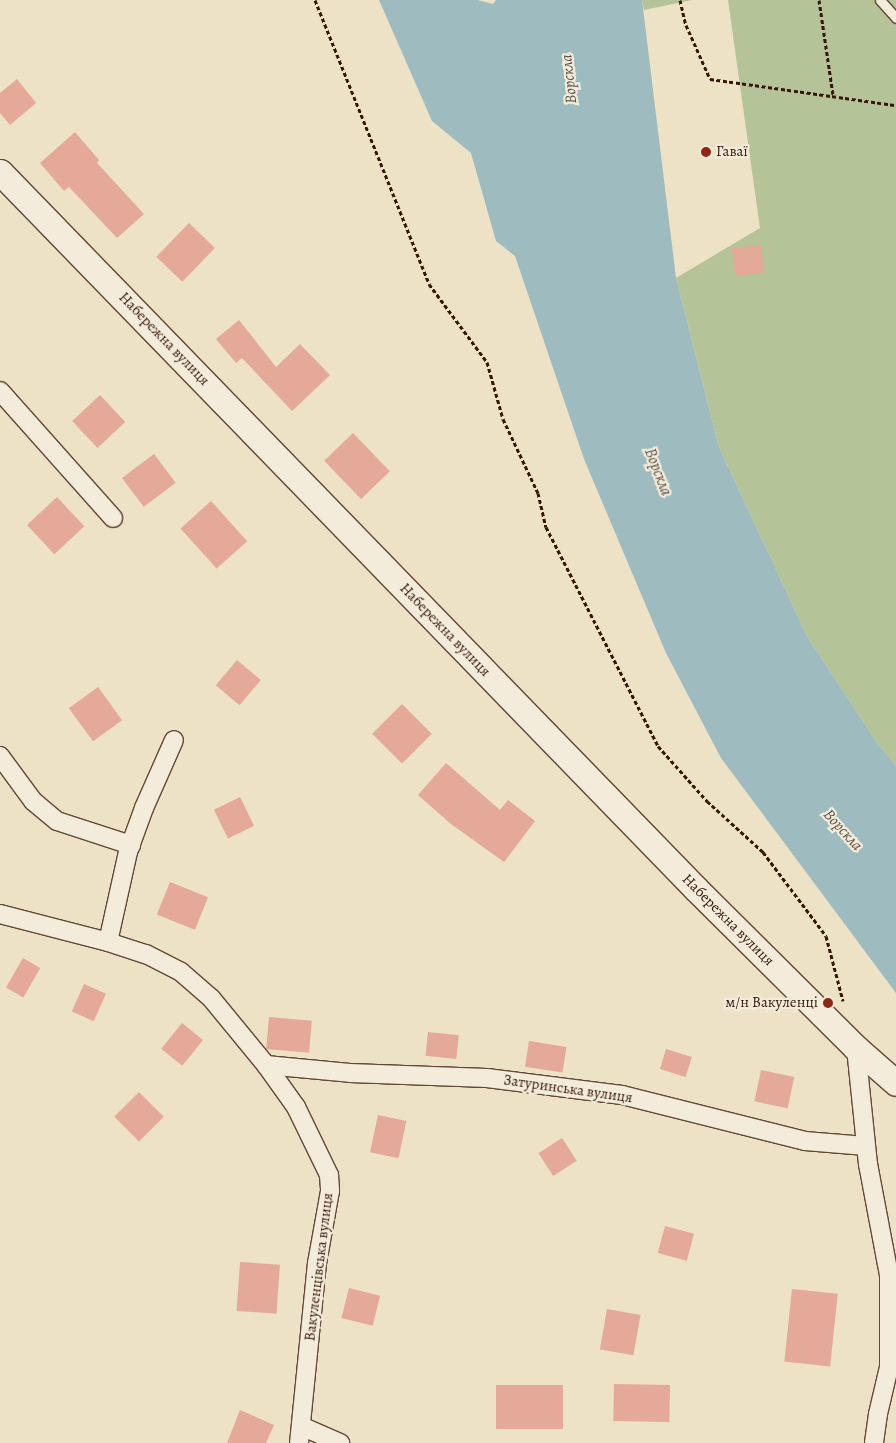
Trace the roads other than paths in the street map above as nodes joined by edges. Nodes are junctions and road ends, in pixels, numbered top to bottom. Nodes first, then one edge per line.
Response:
1 (880, 0) edge
2 (896, 18) edge
3 (0, 172) edge
4 (0, 390) edge
5 (113, 518) dead end
6 (174, 740) dead end
7 (0, 756) edge
8 (131, 845) junction
9 (0, 914) edge
10 (108, 942) junction
11 (856, 1048) junction
12 (266, 1065) junction
13 (896, 1083) edge
14 (866, 1146) junction
15 (300, 1435) edge
16 (340, 1443) edge
17 (874, 1443) edge

1 - 2 lane
3 - 11 street, Набережна вулиця
4 - 5 street
6 - 8 street
7 - 8 street
8 - 10 street
9 - 10 street, Вакуленцівська вулиця
10 - 12 street, Вакуленцівська вулиця
11 - 13 street, Набережна вулиця
11 - 14 street
12 - 14 street, Затуринська вулиця
12 - 15 street, Вакуленцівська вулиця
14 - 17 street
15 - 16 street

